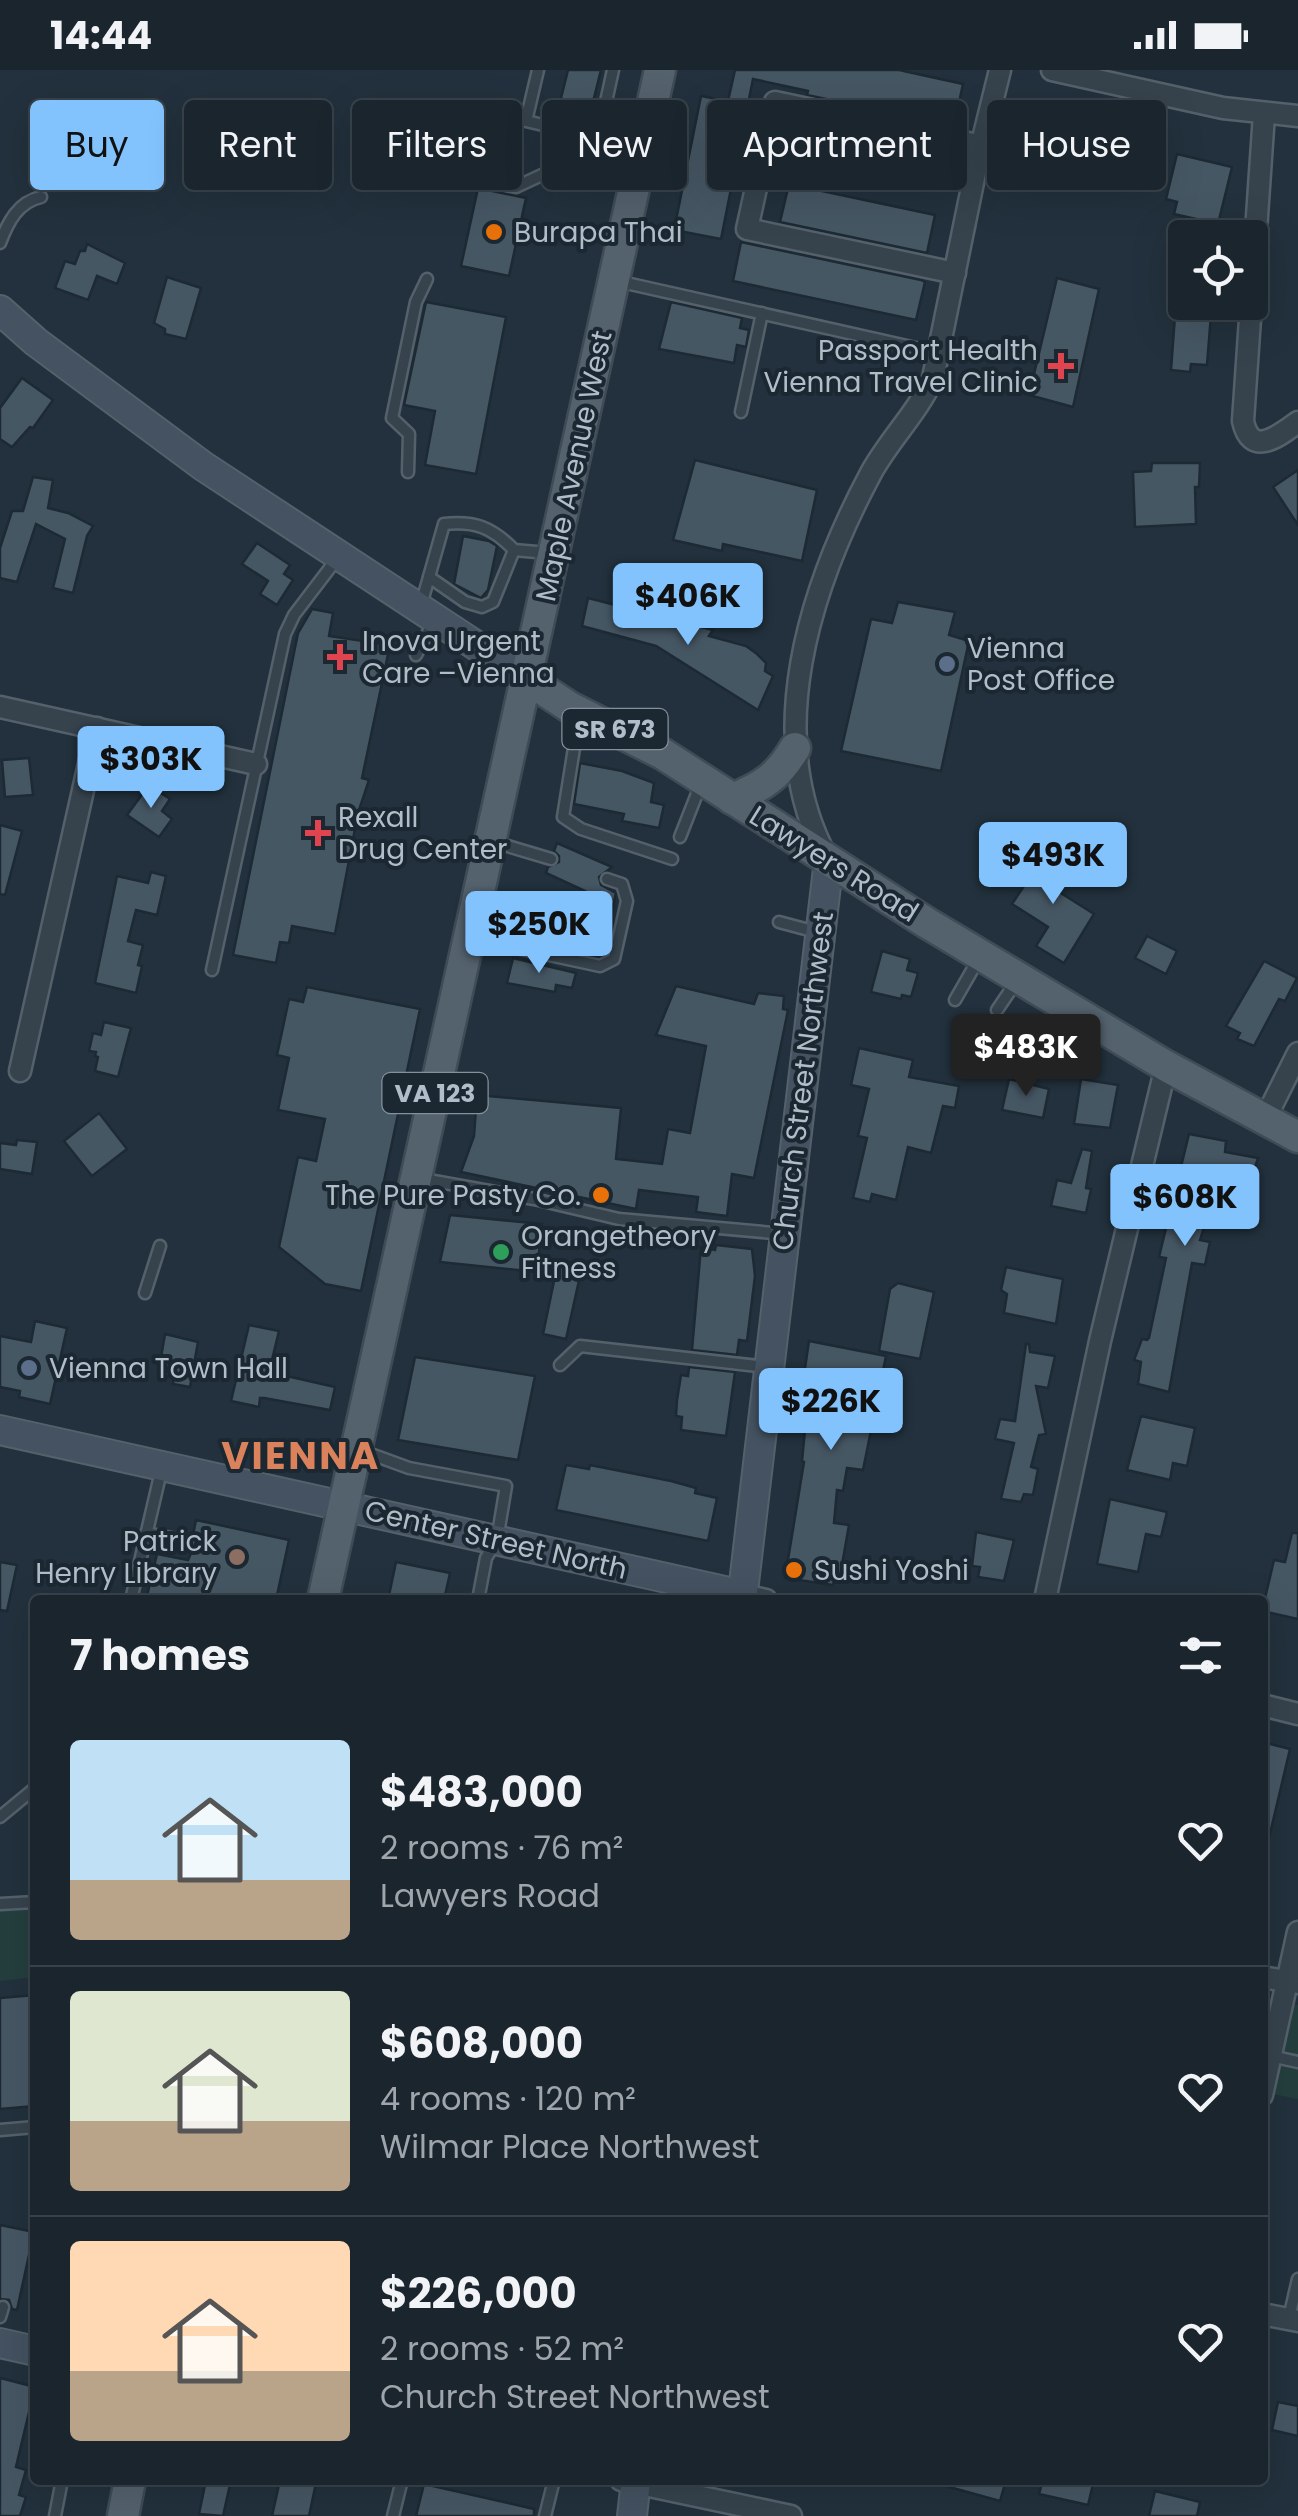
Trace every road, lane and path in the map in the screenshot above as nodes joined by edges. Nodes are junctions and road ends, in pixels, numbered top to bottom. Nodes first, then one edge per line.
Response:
1 (538, 70) edge
2 (613, 70) edge
3 (660, 70) edge
4 (1000, 70) edge
5 (1052, 70) edge
6 (1095, 74) edge
7 (1264, 114) junction
8 (1298, 116) edge
9 (982, 146) junction
10 (41, 197) dead end
11 (0, 243) edge
12 (955, 272) junction
13 (427, 278) dead end
14 (614, 281) junction
15 (0, 310) edge
16 (762, 312) junction
17 (938, 353) junction
18 (740, 412) dead end
19 (1298, 422) edge
20 (408, 472) dead end
21 (514, 550) junction
22 (554, 554) junction
23 (340, 555) junction
24 (429, 577) junction
25 (428, 612) junction
26 (416, 655) dead end
27 (527, 679) junction
28 (0, 706) edge
29 (580, 712) junction
30 (97, 728) junction
31 (795, 748) junction
32 (256, 764) junction
33 (702, 780) junction
34 (732, 799) junction
35 (680, 838) dead end
36 (492, 842) junction
37 (551, 859) dead end
38 (672, 859) dead end
39 (829, 860) junction
40 (608, 879) dead end
41 (779, 922) dead end
42 (821, 933) junction
43 (470, 938) junction
44 (981, 954) junction
45 (212, 970) dead end
46 (1019, 977) junction
47 (955, 1000) dead end
48 (997, 1010) dead end
49 (1298, 1053) edge
50 (1166, 1066) junction
51 (20, 1071) dead end
52 (1265, 1119) junction
53 (1298, 1137) edge
54 (416, 1177) junction
55 (785, 1234) junction
56 (160, 1246) dead end
57 (145, 1292) dead end
58 (560, 1364) dead end
59 (768, 1368) junction
60 (0, 1430) edge
61 (356, 1449) junction
62 (162, 1466) junction
63 (344, 1506) junction
64 (146, 1533) junction
65 (497, 1540) junction
66 (187, 1541) dead end
67 (132, 1595) edge
68 (324, 1595) edge
69 (479, 1595) edge
70 (737, 1595) edge
71 (750, 1595) edge
72 (1046, 1595) edge
73 (1268, 1706) edge
74 (1298, 1714) edge
75 (30, 1792) edge
76 (0, 1817) edge
77 (30, 1902) edge
78 (0, 1904) edge
79 (1298, 1932) edge
80 (1292, 1981) edge
81 (1270, 2056) junction
82 (1298, 2062) edge
83 (1268, 2066) edge
84 (30, 2127) edge
85 (0, 2130) edge
86 (1298, 2280) edge
87 (1268, 2315) edge
88 (1293, 2320) edge
89 (0, 2343) edge
90 (30, 2350) edge
91 (61, 2485) edge
92 (129, 2485) edge
93 (401, 2485) edge
94 (553, 2485) edge
95 (631, 2485) edge
96 (649, 2485) edge
97 (55, 2516) edge
98 (122, 2516) edge
99 (394, 2516) edge
100 (545, 2516) edge
101 (632, 2516) edge
102 (791, 2516) edge

1 - 2 lane
3 - 14 main road, Maple Avenue West / VA 123
4 - 9 street
5 - 6 street
6 - 7 street
7 - 8 street
7 - 19 street
9 - 12 street
9 - 12 street
10 - 11 lane
12 - 17 street
13 - 20 lane
14 - 16 lane
14 - 22 main road, Maple Avenue West / VA 123
15 - 23 street
16 - 17 lane
16 - 18 lane
17 - 31 street
21 - 22 lane
21 - 24 lane
21 - 24 lane
22 - 27 main road, Maple Avenue West / VA 123
23 - 25 street
23 - 32 lane
24 - 25 lane
25 - 26 lane
25 - 27 street
27 - 29 main road, Lawyers Road / SR 673
27 - 36 main road, Maple Avenue West / VA 123
28 - 30 street
29 - 33 main road, Lawyers Road / SR 673
29 - 38 lane
30 - 32 street
30 - 51 street
31 - 34 main road
31 - 39 street
32 - 45 lane
33 - 34 main road, Lawyers Road / SR 673
33 - 35 lane
34 - 39 main road, Lawyers Road / SR 673
36 - 37 lane
36 - 43 main road, Maple Avenue West / VA 123
39 - 42 street, Church Street Northwest
39 - 44 main road, Lawyers Road / SR 673
40 - 43 lane
41 - 42 lane
42 - 55 street, Church Street Northwest
43 - 54 main road, Maple Avenue West / VA 123
44 - 46 main road, Lawyers Road / SR 673
44 - 47 lane
46 - 48 lane
46 - 50 main road, Lawyers Road / SR 673
49 - 52 street
50 - 52 main road, Lawyers Road / SR 673
50 - 72 street
52 - 53 main road, Lawyers Road / SR 673
54 - 55 lane
54 - 61 main road, Maple Avenue West / VA 123
55 - 59 street, Church Street Northwest
56 - 57 lane
58 - 59 lane
59 - 71 street, Church Street Northwest
60 - 62 street, Center Street North
61 - 63 main road, Maple Avenue West / VA 123
61 - 65 lane
62 - 63 street, Center Street North
62 - 64 lane
63 - 65 street, Center Street North
63 - 68 main road, VA 123
64 - 66 lane
64 - 67 lane
65 - 69 lane
65 - 70 street, Center Street North
73 - 74 street
75 - 76 lane
77 - 78 lane
79 - 80 street
80 - 81 street
81 - 82 lane
81 - 83 street
84 - 85 lane
86 - 88 lane
87 - 88 street
89 - 90 street
91 - 97 lane
92 - 98 main road
93 - 99 lane
94 - 100 lane
95 - 101 street
96 - 102 street

